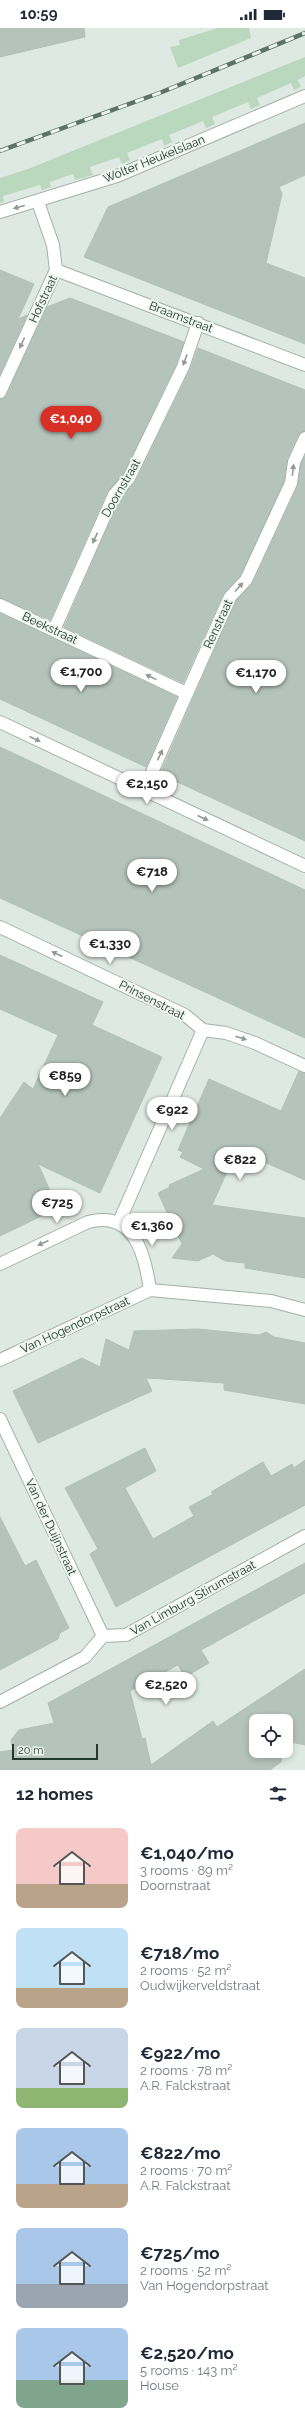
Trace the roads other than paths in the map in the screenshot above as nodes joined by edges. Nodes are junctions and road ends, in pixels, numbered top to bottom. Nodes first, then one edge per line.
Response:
1 (305, 96) edge
2 (38, 202) junction
3 (0, 212) edge
4 (56, 270) junction
5 (198, 323) junction
6 (305, 365) edge
7 (0, 392) edge
8 (305, 438) edge
9 (0, 605) edge
10 (54, 630) junction
11 (186, 693) junction
12 (0, 722) edge
13 (144, 790) junction
14 (305, 866) edge
15 (0, 927) edge
16 (203, 1030) junction
17 (305, 1066) edge
18 (119, 1222) junction
19 (0, 1264) edge
20 (150, 1290) junction
21 (305, 1310) edge
22 (0, 1360) edge
23 (0, 1419) edge
24 (305, 1536) edge
25 (103, 1636) junction
26 (0, 1702) edge

1 - 2 street, Wolter Heukelslaan
2 -> 3 street, Wolter Heukelslaan
2 - 4 street, Hofstraat
4 - 5 street, Braamstraat
4 -> 7 street, Hofstraat
5 - 6 street, Braamstraat
5 -> 10 street, Doornstraat
11 -> 8 street, Renstraat
9 - 10 street, Beekstraat
11 -> 10 street, Beekstraat
13 -> 11 street, Renstraat
12 -> 13 street
13 -> 14 street
16 -> 15 street, Prinsenstraat
16 -> 17 street
16 - 18 street
18 -> 19 street
18 - 20 street
20 - 21 street
20 - 22 street, Van Hogendorpstraat
23 - 25 street, Van der Duijnstraat
24 - 25 street, Van Limburg Stirumstraat
25 - 26 street

